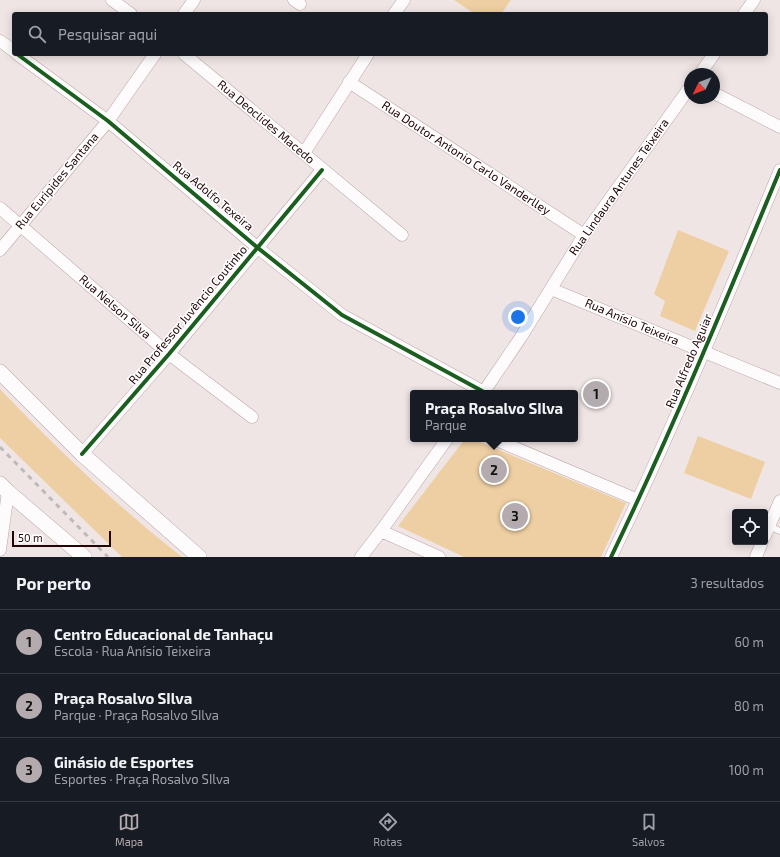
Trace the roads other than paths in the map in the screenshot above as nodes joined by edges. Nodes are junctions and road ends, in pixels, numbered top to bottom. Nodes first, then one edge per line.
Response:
1 (112, 0) edge
2 (194, 0) edge
3 (404, 0) edge
4 (754, 0) edge
5 (128, 12) edge
6 (185, 12) edge
7 (395, 12) edge
8 (745, 12) edge
9 (0, 41) edge
10 (12, 50) edge
11 (20, 56) edge
12 (154, 56) edge
13 (186, 56) edge
14 (367, 56) edge
15 (713, 56) edge
16 (704, 68) edge
17 (349, 82) junction
18 (684, 95) edge
19 (720, 96) edge
20 (108, 121) junction
21 (780, 127) edge
22 (304, 152) junction
23 (322, 170) junction
24 (780, 170) edge
25 (0, 208) edge
26 (20, 225) junction
27 (402, 235) dead end
28 (584, 235) junction
29 (258, 248) junction
30 (0, 250) edge
31 (551, 289) junction
32 (704, 352) junction
33 (169, 354) junction
34 (0, 372) edge
35 (780, 383) edge
36 (478, 390) edge
37 (485, 390) edge
38 (252, 417) dead end
39 (445, 442) edge
40 (501, 442) edge
41 (82, 454) junction
42 (4, 488) edge
43 (638, 500) junction
44 (780, 501) edge
45 (381, 531) junction
46 (771, 531) edge
47 (761, 545) edge
48 (0, 550) edge
49 (84, 557) edge
50 (199, 557) edge
51 (361, 557) edge
52 (438, 557) edge
53 (611, 557) edge
54 (756, 557) edge

1 - 5 street
2 - 6 street
3 - 7 street
4 - 8 street
9 - 10 street
11 - 20 street, Rua Adolfo Texeira
12 - 20 street, Rua Euripides Santana
13 - 22 street, Rua Deoclides Macedo
14 - 17 street
15 - 16 street
17 - 22 street
17 - 28 street, Rua Doutor Antonio Carlo Vanderlley
18 - 28 street, Rua Lindaura Antunes Teixeira
19 - 21 street
20 - 26 street, Rua Euripides Santana
20 - 29 street, Rua Adolfo Texeira
22 - 23 street, Rua Deoclides Macedo
23 - 27 street, Rua Deoclides Macedo
23 - 29 street, Rua Professor Juvêncio Coutinho
24 - 32 street, Rua Alfredo Aguiar
25 - 26 street, Rua Nelson Silva
26 - 30 street, Rua Euripides Santana
26 - 33 street, Rua Nelson Silva
28 - 31 street, Rua Lindaura Antunes Teixeira
29 - 33 street, Rua Professor Juvêncio Coutinho
29 - 36 street, Rua Adolfo Texeira
31 - 32 street, Rua Anísio Teixeira
31 - 37 street, Rua Lindaura Antunes Teixeira
32 - 35 street, Rua Anísio Teixeira
32 - 43 street, Rua Alfredo Aguiar
33 - 38 street, Rua Nelson Silva
33 - 41 street, Rua Professor Juvêncio Coutinho
34 - 41 street
39 - 45 street
40 - 43 street
41 - 50 street
42 - 48 street
42 - 49 street
43 - 53 street, Rua Alfredo Aguiar
44 - 46 street
45 - 51 street
45 - 52 street
47 - 54 street

